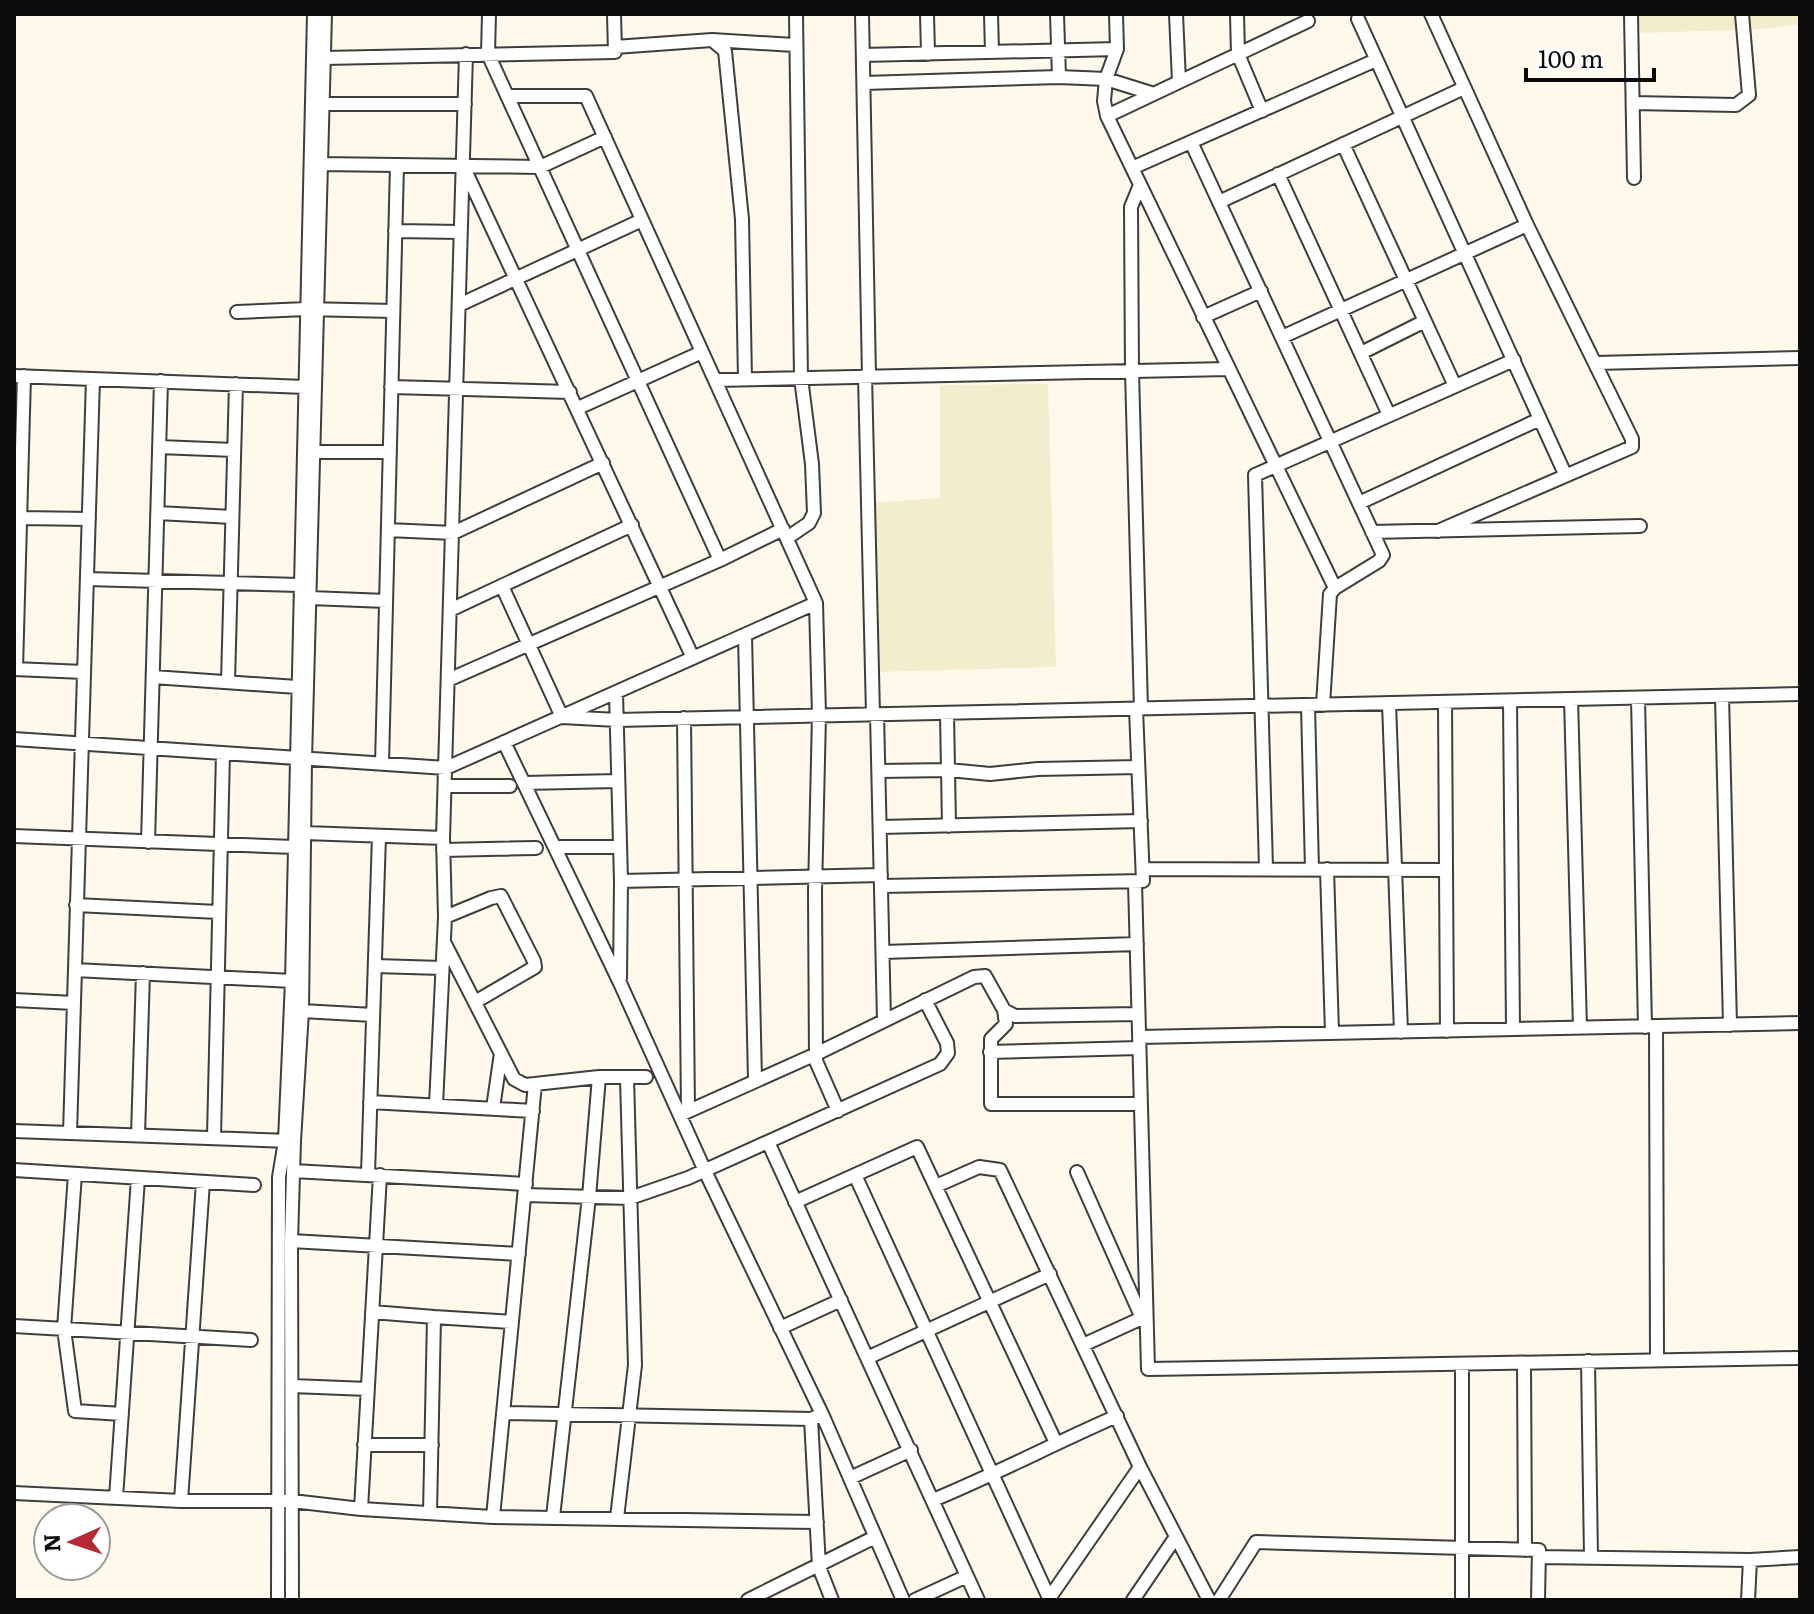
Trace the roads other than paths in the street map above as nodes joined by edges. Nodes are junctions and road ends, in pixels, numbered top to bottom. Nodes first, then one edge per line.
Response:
1 (314, 14) edge
2 (325, 14) edge
3 (489, 14) edge
4 (614, 14) edge
5 (796, 14) edge
6 (862, 14) edge
7 (927, 14) edge
8 (991, 14) edge
9 (1057, 14) edge
10 (1116, 14) edge
11 (1176, 14) edge
12 (1237, 14) edge
13 (1431, 14) edge
14 (1631, 14) edge
15 (1742, 14) edge
16 (1303, 19) edge
17 (1358, 19) dead end
18 (712, 40) junction
19 (794, 45) junction
20 (615, 47) junction
21 (1117, 49) junction
22 (1057, 51) junction
23 (992, 52) junction
24 (466, 54) junction
25 (488, 54) junction
26 (928, 54) junction
27 (1238, 54) junction
28 (863, 55) junction
29 (324, 58) junction
30 (1376, 60) junction
31 (1059, 77) junction
32 (1106, 79) junction
33 (1179, 82) junction
34 (864, 83) junction
35 (1464, 88) junction
36 (1154, 94) junction
37 (507, 96) junction
38 (1633, 103) junction
39 (323, 104) junction
40 (465, 104) junction
41 (1262, 111) junction
42 (1107, 116) junction
43 (1402, 116) junction
44 (605, 137) junction
45 (1191, 142) junction
46 (1343, 144) junction
47 (320, 164) junction
48 (397, 165) junction
49 (463, 166) junction
50 (540, 167) junction
51 (1132, 168) junction
52 (1278, 174) junction
53 (1634, 178) dead end
54 (1140, 185) junction
55 (1219, 202) junction
56 (642, 220) junction
57 (1527, 225) junction
58 (395, 231) junction
59 (461, 232) junction
60 (578, 250) junction
61 (1464, 252) junction
62 (518, 278) junction
63 (1406, 280) junction
64 (1261, 291) junction
65 (459, 305) junction
66 (312, 309) junction
67 (393, 311) junction
68 (1341, 311) junction
69 (237, 312) dead end
70 (1203, 317) junction
71 (1425, 321) junction
72 (1282, 337) junction
73 (702, 352) junction
74 (1361, 353) junction
75 (1800, 358) edge
76 (1514, 360) junction
77 (1596, 363) junction
78 (1228, 369) junction
79 (1132, 371) junction
80 (19, 376) edge
81 (867, 376) junction
82 (801, 378) junction
83 (93, 379) junction
84 (745, 379) junction
85 (715, 380) junction
86 (161, 381) junction
87 (638, 381) junction
88 (236, 384) junction
89 (1455, 386) junction
90 (305, 387) junction
91 (391, 387) junction
92 (457, 388) junction
93 (570, 392) junction
94 (578, 408) junction
95 (1389, 415) junction
96 (1540, 419) junction
97 (1330, 441) junction
98 (18, 443) edge
99 (159, 447) junction
100 (234, 450) junction
101 (314, 452) junction
102 (390, 452) junction
103 (603, 463) junction
104 (1275, 466) junction
105 (1565, 474) junction
106 (1359, 503) junction
107 (158, 513) junction
108 (232, 517) junction
109 (20, 518) junction
110 (89, 519) junction
111 (632, 525) junction
112 (1640, 526) dead end
113 (388, 530) junction
114 (1438, 531) junction
115 (1372, 532) junction
116 (453, 533) junction
117 (785, 533) junction
118 (720, 560) junction
119 (87, 579) junction
120 (156, 581) junction
121 (231, 583) junction
122 (299, 585) junction
123 (502, 586) junction
124 (660, 587) junction
125 (1335, 588) junction
126 (310, 598) junction
127 (16, 599) edge
128 (386, 601) junction
129 (816, 603) junction
130 (450, 610) junction
131 (745, 635) junction
132 (529, 646) junction
133 (693, 658) junction
134 (15, 669) edge
135 (84, 672) junction
136 (153, 677) junction
137 (448, 680) junction
138 (228, 682) junction
139 (297, 687) junction
140 (616, 693) junction
141 (1800, 694) edge
142 (1722, 696) junction
143 (1638, 698) junction
144 (1571, 699) junction
145 (1510, 701) junction
146 (1445, 702) junction
147 (1389, 703) junction
148 (1308, 705) junction
149 (1323, 705) junction
150 (1261, 706) junction
151 (1138, 709) junction
152 (947, 713) junction
153 (875, 714) junction
154 (819, 715) junction
155 (562, 717) junction
156 (748, 717) junction
157 (684, 718) junction
158 (617, 720) junction
159 (14, 739) edge
160 (504, 742) junction
161 (82, 744) junction
162 (151, 749) junction
163 (223, 753) junction
164 (301, 759) junction
165 (382, 764) junction
166 (1138, 767) junction
167 (446, 768) junction
168 (949, 770) junction
169 (879, 771) junction
170 (618, 781) junction
171 (524, 783) junction
172 (445, 786) junction
173 (510, 786) dead end
174 (1141, 821) junction
175 (949, 826) junction
176 (880, 827) junction
177 (305, 833) junction
178 (14, 836) edge
179 (379, 836) junction
180 (79, 838) junction
181 (148, 842) junction
182 (443, 844) junction
183 (219, 845) junction
184 (294, 847) junction
185 (555, 847) junction
186 (620, 847) junction
187 (536, 848) dead end
188 (1266, 868) junction
189 (1143, 869) junction
190 (1312, 869) junction
191 (1327, 869) junction
192 (1446, 870) junction
193 (1395, 871) junction
194 (815, 877) junction
195 (750, 878) junction
196 (687, 880) junction
197 (621, 881) junction
198 (881, 881) junction
199 (1135, 882) junction
200 (76, 905) junction
201 (218, 912) junction
202 (445, 917) junction
203 (443, 941) junction
204 (1137, 944) junction
205 (883, 952) junction
206 (375, 966) junction
207 (442, 968) junction
208 (75, 970) junction
209 (143, 973) junction
210 (218, 976) junction
211 (292, 981) junction
212 (620, 983) junction
213 (14, 1000) edge
214 (925, 1000) junction
215 (475, 1002) junction
216 (74, 1003) junction
217 (1004, 1010) junction
218 (302, 1011) junction
219 (1138, 1014) junction
220 (373, 1015) junction
221 (884, 1020) junction
222 (1800, 1023) edge
223 (1730, 1025) junction
224 (1650, 1026) junction
225 (1580, 1028) junction
226 (1513, 1029) junction
227 (1447, 1031) junction
228 (1401, 1032) junction
229 (1332, 1033) junction
230 (1139, 1043) junction
231 (990, 1052) junction
232 (501, 1053) junction
233 (816, 1054) junction
234 (599, 1077) junction
235 (646, 1077) dead end
236 (627, 1078) junction
237 (755, 1080) junction
238 (535, 1084) junction
239 (370, 1102) junction
240 (1141, 1104) junction
241 (436, 1105) junction
242 (493, 1108) junction
243 (533, 1111) junction
244 (838, 1111) junction
245 (684, 1113) junction
246 (14, 1131) edge
247 (70, 1133) junction
248 (138, 1135) junction
249 (214, 1137) junction
250 (289, 1141) junction
251 (768, 1142) junction
252 (14, 1170) edge
253 (293, 1171) junction
254 (705, 1171) junction
255 (1077, 1172) dead end
256 (75, 1174) junction
257 (374, 1174) junction
258 (855, 1175) junction
259 (138, 1178) junction
260 (203, 1182) junction
261 (254, 1185) dead end
262 (936, 1186) junction
263 (525, 1190) junction
264 (589, 1197) junction
265 (630, 1198) junction
266 (795, 1202) junction
267 (291, 1241) junction
268 (376, 1246) junction
269 (519, 1254) junction
270 (1050, 1274) junction
271 (841, 1300) junction
272 (990, 1301) junction
273 (372, 1312) junction
274 (434, 1317) junction
275 (512, 1322) junction
276 (14, 1326) edge
277 (780, 1328) junction
278 (64, 1329) junction
279 (926, 1330) junction
280 (127, 1333) junction
281 (192, 1338) junction
282 (251, 1340) dead end
283 (1083, 1345) junction
284 (867, 1358) junction
285 (1800, 1358) edge
286 (1657, 1360) junction
287 (1588, 1361) junction
288 (1524, 1363) junction
289 (1462, 1364) junction
290 (292, 1386) junction
291 (368, 1389) junction
292 (503, 1413) junction
293 (565, 1413) junction
294 (122, 1414) junction
295 (629, 1414) junction
296 (1117, 1416) junction
297 (816, 1417) junction
298 (1056, 1443) junction
299 (364, 1445) junction
300 (432, 1445) junction
301 (911, 1450) junction
302 (1140, 1467) junction
303 (994, 1475) junction
304 (850, 1478) junction
305 (14, 1493) edge
306 (116, 1498) junction
307 (933, 1500) junction
308 (181, 1501) junction
309 (285, 1501) junction
310 (361, 1509) junction
311 (430, 1513) junction
312 (493, 1517) junction
313 (553, 1517) junction
314 (617, 1518) junction
315 (817, 1522) junction
316 (875, 1537) junction
317 (1175, 1538) junction
318 (1463, 1548) junction
319 (1525, 1550) junction
320 (1539, 1557) junction
321 (1591, 1557) junction
322 (1800, 1557) edge
323 (1750, 1560) junction
324 (819, 1567) junction
325 (967, 1576) junction
326 (1049, 1599) edge
327 (278, 1600) edge
328 (292, 1600) edge
329 (748, 1600) edge
330 (832, 1600) edge
331 (903, 1600) edge
332 (915, 1600) edge
333 (978, 1600) edge
334 (1133, 1600) edge
335 (1209, 1600) edge
336 (1219, 1600) edge
337 (1462, 1600) edge
338 (1538, 1600) edge
339 (1748, 1600) edge

1 - 66 street
2 - 29 street
3 - 25 street
4 - 20 street
5 - 19 street
6 - 28 street
7 - 26 street
8 - 23 street
9 - 22 street
10 - 21 street
11 - 33 street
12 - 27 street
13 - 35 street
14 - 38 street
15 - 38 street
16 - 27 street
17 - 30 street
18 - 19 street
18 - 20 street
18 - 84 street
19 - 82 street
20 - 25 street
21 - 22 street
21 - 32 street
22 - 23 street
22 - 31 street
23 - 26 street
24 - 25 street
24 - 29 street
24 - 40 street
25 - 37 street
26 - 28 street
27 - 33 street
27 - 41 street
28 - 34 street
29 - 39 street
30 - 41 street
30 - 43 street
31 - 32 street
31 - 34 street
32 - 36 street
32 - 42 street
33 - 36 street
34 - 81 street
35 - 43 street
35 - 57 street
36 - 42 street
37 - 44 street
37 - 50 street
38 - 53 street
39 - 40 street
39 - 47 street
40 - 49 street
41 - 45 street
42 - 51 street
43 - 46 street
43 - 61 street
44 - 50 street
44 - 56 street
45 - 51 street
45 - 55 street
46 - 52 street
46 - 63 street
47 - 48 street
47 - 66 street
48 - 49 street
48 - 58 street
49 - 50 street
49 - 59 street
49 - 62 street
50 - 60 street
51 - 54 street
52 - 55 street
52 - 68 street
54 - 70 street
54 - 79 street
55 - 64 street
56 - 60 street
56 - 73 street
57 - 61 street
57 - 77 street
58 - 59 street
58 - 67 street
59 - 65 street
60 - 62 street
60 - 87 street
61 - 63 street
61 - 76 street
62 - 65 street
62 - 93 street
63 - 68 street
63 - 71 street
64 - 70 street
64 - 72 street
65 - 92 street
66 - 67 street
66 - 69 street
66 - 90 street
66 - 101 street
67 - 91 street
68 - 72 street
68 - 74 street
70 - 78 street
71 - 74 street
71 - 89 street
72 - 97 street
73 - 85 street
73 - 87 street
74 - 95 street
75 - 77 street
76 - 89 street
76 - 96 street
77 - 105 street
78 - 79 street
78 - 104 street
79 - 81 street
79 - 151 street
80 - 83 street
80 - 98 street
81 - 82 street
81 - 153 street
82 - 84 street
82 - 117 street
83 - 86 street
83 - 110 street
84 - 85 street
85 - 117 street
86 - 88 street
86 - 99 street
87 - 94 street
87 - 118 street
88 - 90 street
88 - 100 street
89 - 95 street
90 - 122 street
91 - 92 street
91 - 102 street
92 - 93 street
92 - 116 street
93 - 94 street
94 - 103 street
95 - 97 street
96 - 105 street
96 - 106 street
97 - 104 street
97 - 106 street
98 - 109 street
99 - 100 street
99 - 107 street
100 - 108 street
101 - 102 street
101 - 126 street
102 - 113 street
103 - 111 street
103 - 116 street
104 - 125 street
104 - 150 street
105 - 114 street
106 - 115 street
107 - 108 street
107 - 120 street
108 - 121 street
109 - 110 street
109 - 127 street
110 - 119 street
111 - 123 street
111 - 124 street
112 - 114 street
113 - 116 street
113 - 128 street
114 - 115 street
115 - 125 street
116 - 130 street
117 - 118 street
117 - 129 street
118 - 124 street
119 - 120 street
119 - 135 street
120 - 121 street
120 - 136 street
121 - 122 street
121 - 138 street
122 - 139 street
123 - 130 street
123 - 132 street
124 - 132 street
124 - 133 street
125 - 149 street
126 - 128 street
126 - 164 street
127 - 134 street
128 - 165 street
129 - 131 street
129 - 154 street
130 - 137 street
131 - 133 street
131 - 156 street
132 - 137 street
132 - 155 street
133 - 140 street
134 - 135 street
135 - 161 street
136 - 138 street
136 - 162 street
137 - 167 street
138 - 139 street
139 - 164 street
140 - 155 street
140 - 158 street
141 - 142 street
142 - 143 street
142 - 223 street
143 - 144 street
143 - 224 street
144 - 145 street
144 - 225 street
145 - 146 street
145 - 226 street
146 - 147 street
146 - 192 street
147 - 149 street
147 - 193 street
148 - 149 street
148 - 150 street
148 - 190 street
150 - 151 street
150 - 188 street
151 - 152 street
151 - 166 street
152 - 153 street
152 - 168 street
153 - 154 street
153 - 169 street
154 - 156 street
154 - 194 street
155 - 158 street
155 - 160 street
156 - 157 street
156 - 195 street
157 - 158 street
157 - 196 street
158 - 170 street
159 - 161 street
160 - 167 street
160 - 171 street
161 - 162 street
161 - 180 street
162 - 163 street
162 - 181 street
163 - 164 street
163 - 183 street
164 - 165 street
164 - 177 street
164 - 184 street
165 - 167 street
166 - 168 street
166 - 174 street
167 - 172 street
168 - 169 street
168 - 175 street
169 - 176 street
170 - 171 street
170 - 186 street
171 - 185 street
172 - 173 street
172 - 182 street
174 - 175 street
174 - 189 street
175 - 176 street
176 - 198 street
177 - 179 street
177 - 218 street
178 - 180 street
179 - 182 street
179 - 206 street
180 - 181 street
180 - 200 street
181 - 183 street
182 - 187 street
182 - 202 street
183 - 184 street
183 - 201 street
184 - 211 street
185 - 186 street
185 - 212 street
186 - 197 street
188 - 189 street
188 - 190 street
189 - 199 street
190 - 191 street
191 - 193 street
191 - 229 street
192 - 193 street
192 - 227 street
193 - 228 street
194 - 195 street
194 - 198 street
194 - 233 street
195 - 196 street
195 - 237 street
196 - 197 street
196 - 245 street
197 - 212 street
198 - 199 street
198 - 205 street
199 - 204 street
200 - 201 street
200 - 208 street
201 - 210 street
202 - 203 street
202 - 215 street
203 - 207 street
203 - 215 street
204 - 205 street
204 - 219 street
205 - 221 street
206 - 207 street
206 - 220 street
207 - 241 street
208 - 209 street
208 - 216 street
209 - 210 street
209 - 248 street
210 - 211 street
210 - 249 street
211 - 250 street
212 - 245 street
213 - 216 street
214 - 217 street
214 - 221 street
214 - 244 street
215 - 232 street
216 - 247 street
217 - 219 street
217 - 231 street
218 - 220 street
218 - 250 street
219 - 230 street
220 - 239 street
221 - 233 street
222 - 223 street
223 - 224 street
224 - 225 street
224 - 286 street
225 - 226 street
226 - 227 street
227 - 228 street
228 - 229 street
229 - 230 street
230 - 231 street
230 - 240 street
231 - 240 street
232 - 238 street
232 - 242 street
233 - 237 street
233 - 244 street
234 - 236 street
234 - 238 street
234 - 264 street
235 - 236 street
236 - 265 street
237 - 245 street
238 - 243 street
239 - 241 street
239 - 257 street
240 - 289 street
241 - 242 street
242 - 243 street
243 - 263 street
244 - 251 street
245 - 254 street
246 - 247 street
247 - 248 street
248 - 249 street
249 - 250 street
250 - 253 street
250 - 309 street
251 - 254 street
251 - 266 street
252 - 256 street
253 - 257 street
253 - 267 street
254 - 265 street
254 - 277 street
255 - 283 street
256 - 259 street
256 - 278 street
257 - 263 street
257 - 268 street
258 - 262 street
258 - 266 street
258 - 279 street
259 - 260 street
259 - 280 street
260 - 261 street
260 - 281 street
262 - 270 street
262 - 272 street
263 - 264 street
263 - 269 street
264 - 265 street
264 - 293 street
265 - 295 street
266 - 271 street
267 - 268 street
267 - 290 street
268 - 269 street
268 - 273 street
269 - 275 street
270 - 272 street
270 - 283 street
271 - 277 street
271 - 284 street
272 - 279 street
272 - 298 street
273 - 274 street
273 - 291 street
274 - 275 street
274 - 300 street
275 - 292 street
276 - 278 street
277 - 297 street
278 - 280 street
278 - 294 street
279 - 284 street
279 - 303 street
280 - 281 street
280 - 294 street
281 - 282 street
281 - 308 street
283 - 296 street
284 - 301 street
285 - 286 street
286 - 287 street
287 - 288 street
287 - 321 street
288 - 289 street
288 - 319 street
289 - 318 street
290 - 291 street
290 - 309 street
291 - 299 street
292 - 293 street
292 - 312 street
293 - 295 street
293 - 313 street
294 - 306 street
295 - 297 street
295 - 314 street
296 - 298 street
296 - 302 street
297 - 304 street
297 - 315 street
298 - 303 street
299 - 300 street
299 - 310 street
300 - 311 street
301 - 304 street
301 - 307 street
302 - 317 street
302 - 326 street
303 - 307 street
303 - 326 street
304 - 316 street
305 - 306 street
306 - 308 street
307 - 325 street
308 - 309 street
309 - 310 street
309 - 327 street
309 - 328 street
310 - 311 street
311 - 312 street
312 - 313 street
313 - 314 street
314 - 315 street
315 - 324 street
316 - 324 street
316 - 331 street
317 - 334 street
317 - 335 street
318 - 319 street
318 - 336 street
318 - 337 street
319 - 320 street
320 - 321 street
320 - 338 street
321 - 323 street
322 - 323 street
323 - 339 street
324 - 329 street
324 - 330 street
325 - 332 street
325 - 333 street

